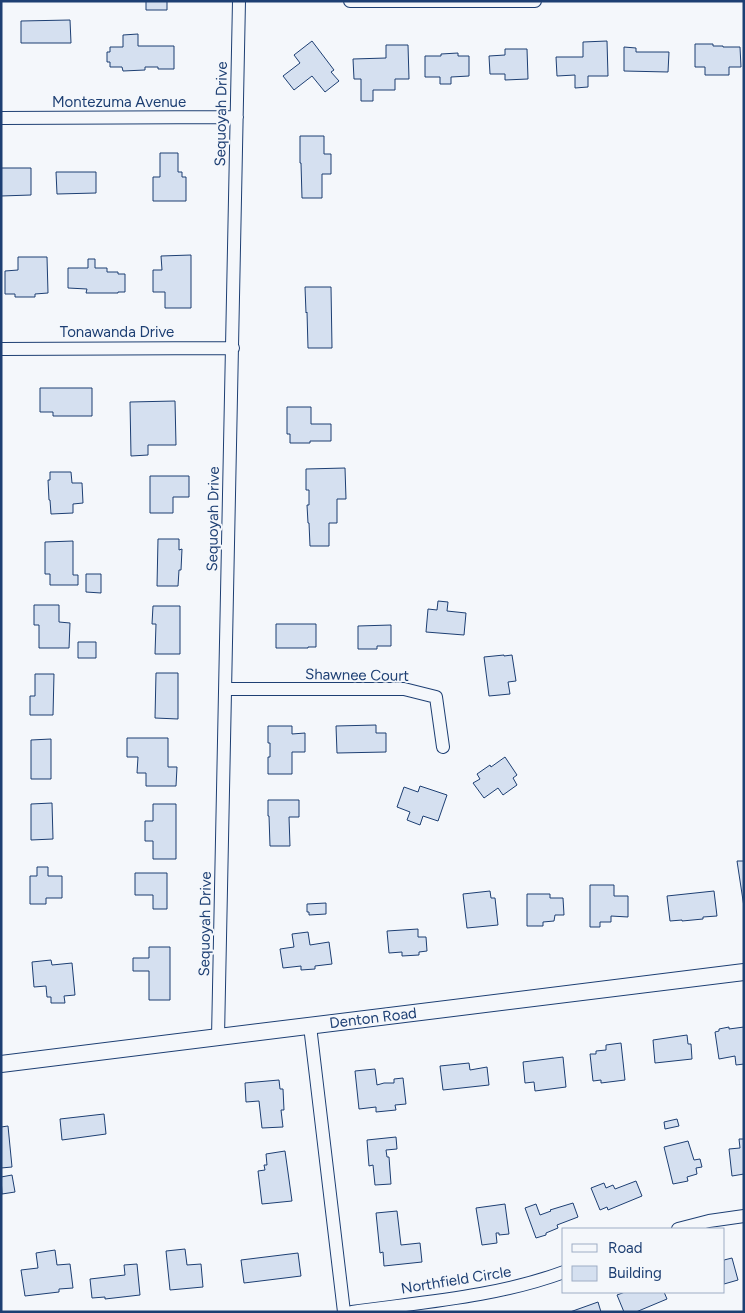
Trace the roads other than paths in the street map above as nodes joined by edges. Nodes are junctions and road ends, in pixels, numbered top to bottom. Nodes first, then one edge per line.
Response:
1 (239, 1) edge
2 (350, 1) edge
3 (486, 1) edge
4 (535, 1) edge
5 (1, 118) edge
6 (237, 118) junction
7 (233, 348) junction
8 (1, 349) edge
9 (226, 689) junction
10 (443, 747) dead end
11 (744, 972) edge
12 (310, 1026) junction
13 (218, 1037) junction
14 (1, 1064) edge
15 (744, 1216) edge
16 (682, 1228) edge
17 (562, 1273) edge
18 (344, 1312) edge
19 (352, 1312) edge

1 - 6 street, Sequoyah Drive
2 - 3 street
3 - 4 street
5 - 6 street, Montezuma Avenue
6 - 7 street, Sequoyah Drive
7 - 8 street, Tonawanda Drive
7 - 9 street, Sequoyah Drive
9 - 10 street, Shawnee Court
9 - 13 street, Sequoyah Drive
11 - 12 street, Denton Road
12 - 13 street, Denton Road
12 - 18 street
13 - 14 street, Denton Road
15 - 16 street
17 - 19 street, Northfield Circle

